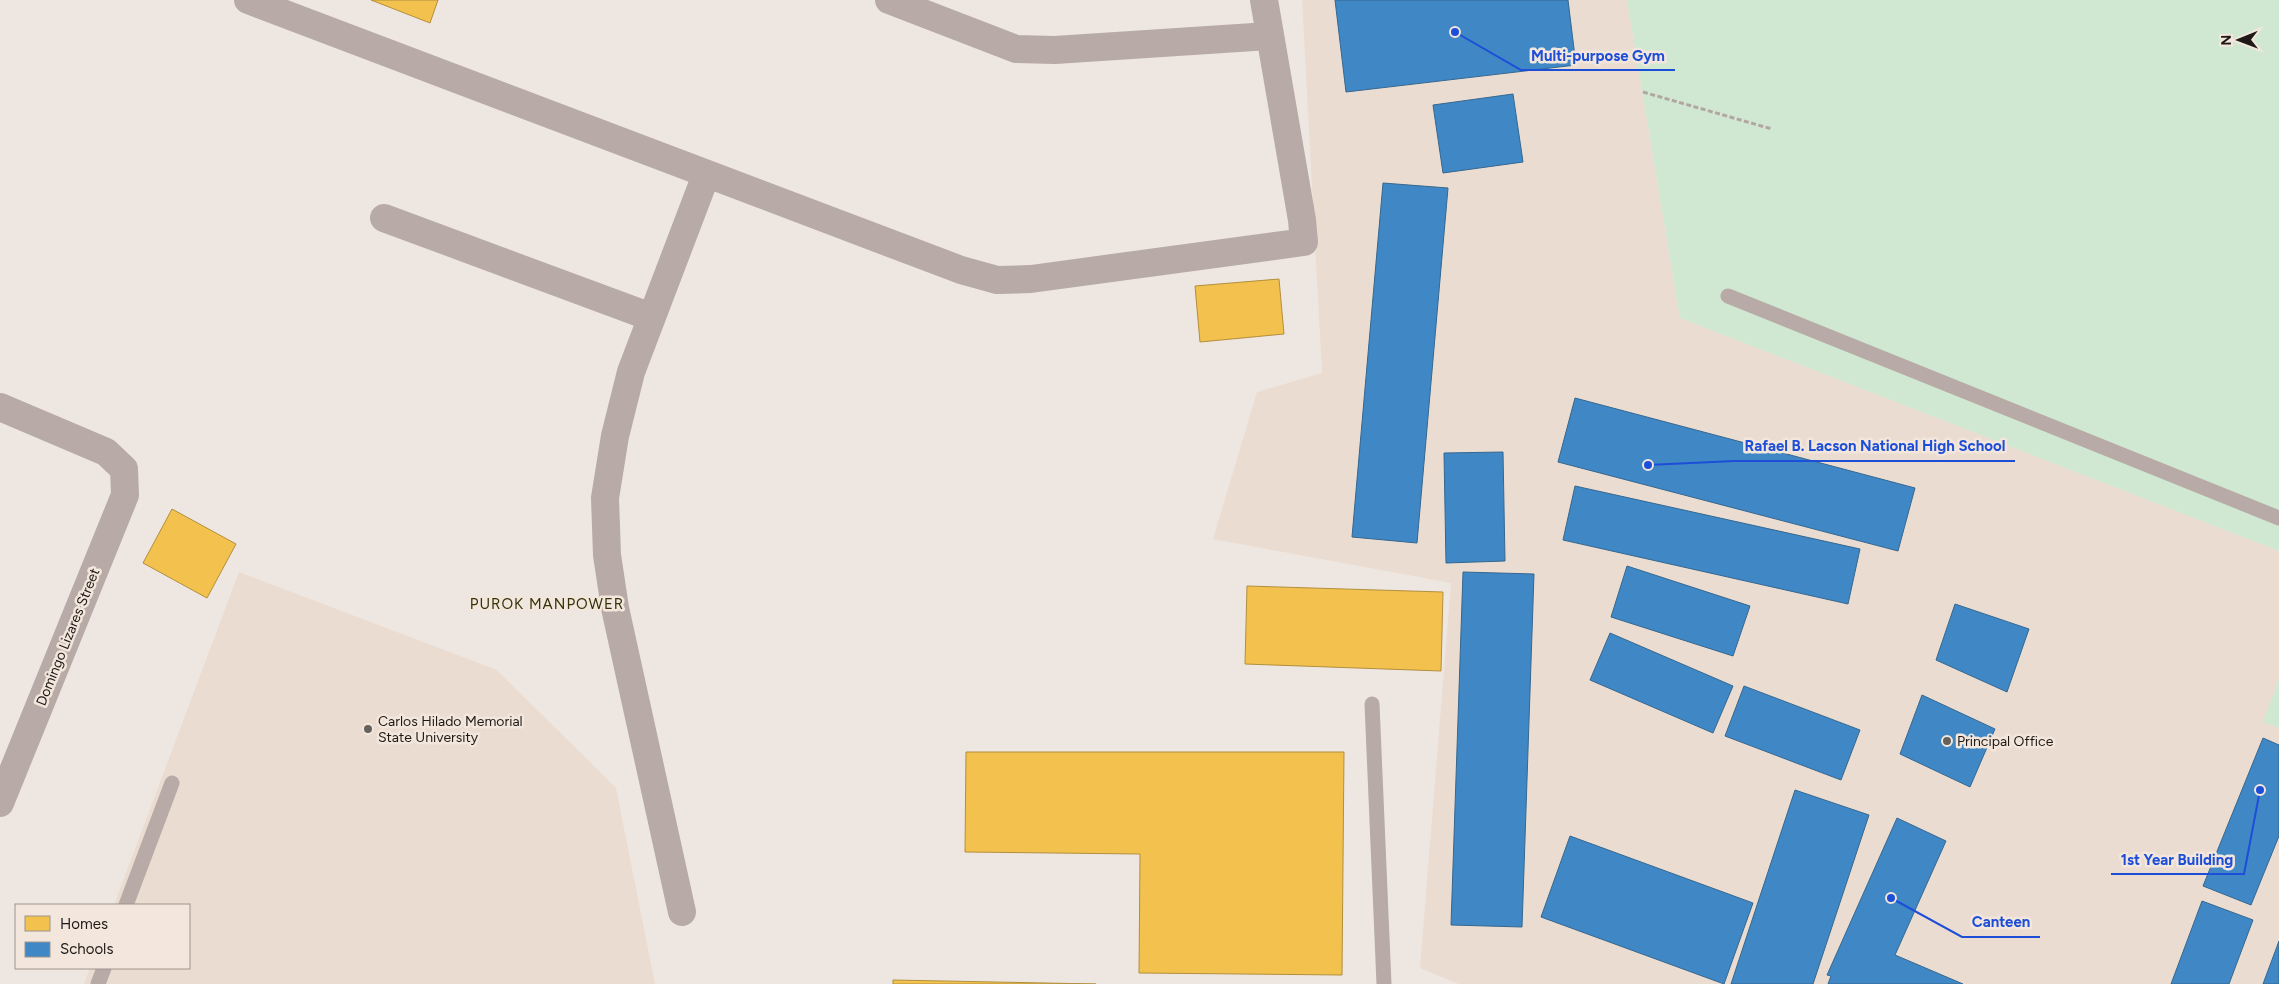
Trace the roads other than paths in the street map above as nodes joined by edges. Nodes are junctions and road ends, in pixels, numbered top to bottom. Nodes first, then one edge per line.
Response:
1 (248, 0) edge
2 (889, 0) edge
3 (1264, 0) edge
4 (1269, 36) junction
5 (706, 175) junction
6 (384, 218) dead end
7 (1728, 296) dead end
8 (650, 316) junction
9 (0, 407) edge
10 (2279, 518) edge
11 (1372, 704) dead end
12 (172, 783) dead end
13 (0, 803) edge
14 (126, 904) edge
15 (682, 912) dead end
16 (104, 969) edge
17 (98, 984) edge
18 (1384, 984) edge

1 - 5 street
2 - 4 street
3 - 4 street
4 - 5 street
5 - 8 street
6 - 8 street
7 - 10 lane
8 - 15 street
9 - 13 street, Domingo Lizares Street
11 - 18 lane
12 - 14 lane
16 - 17 lane

